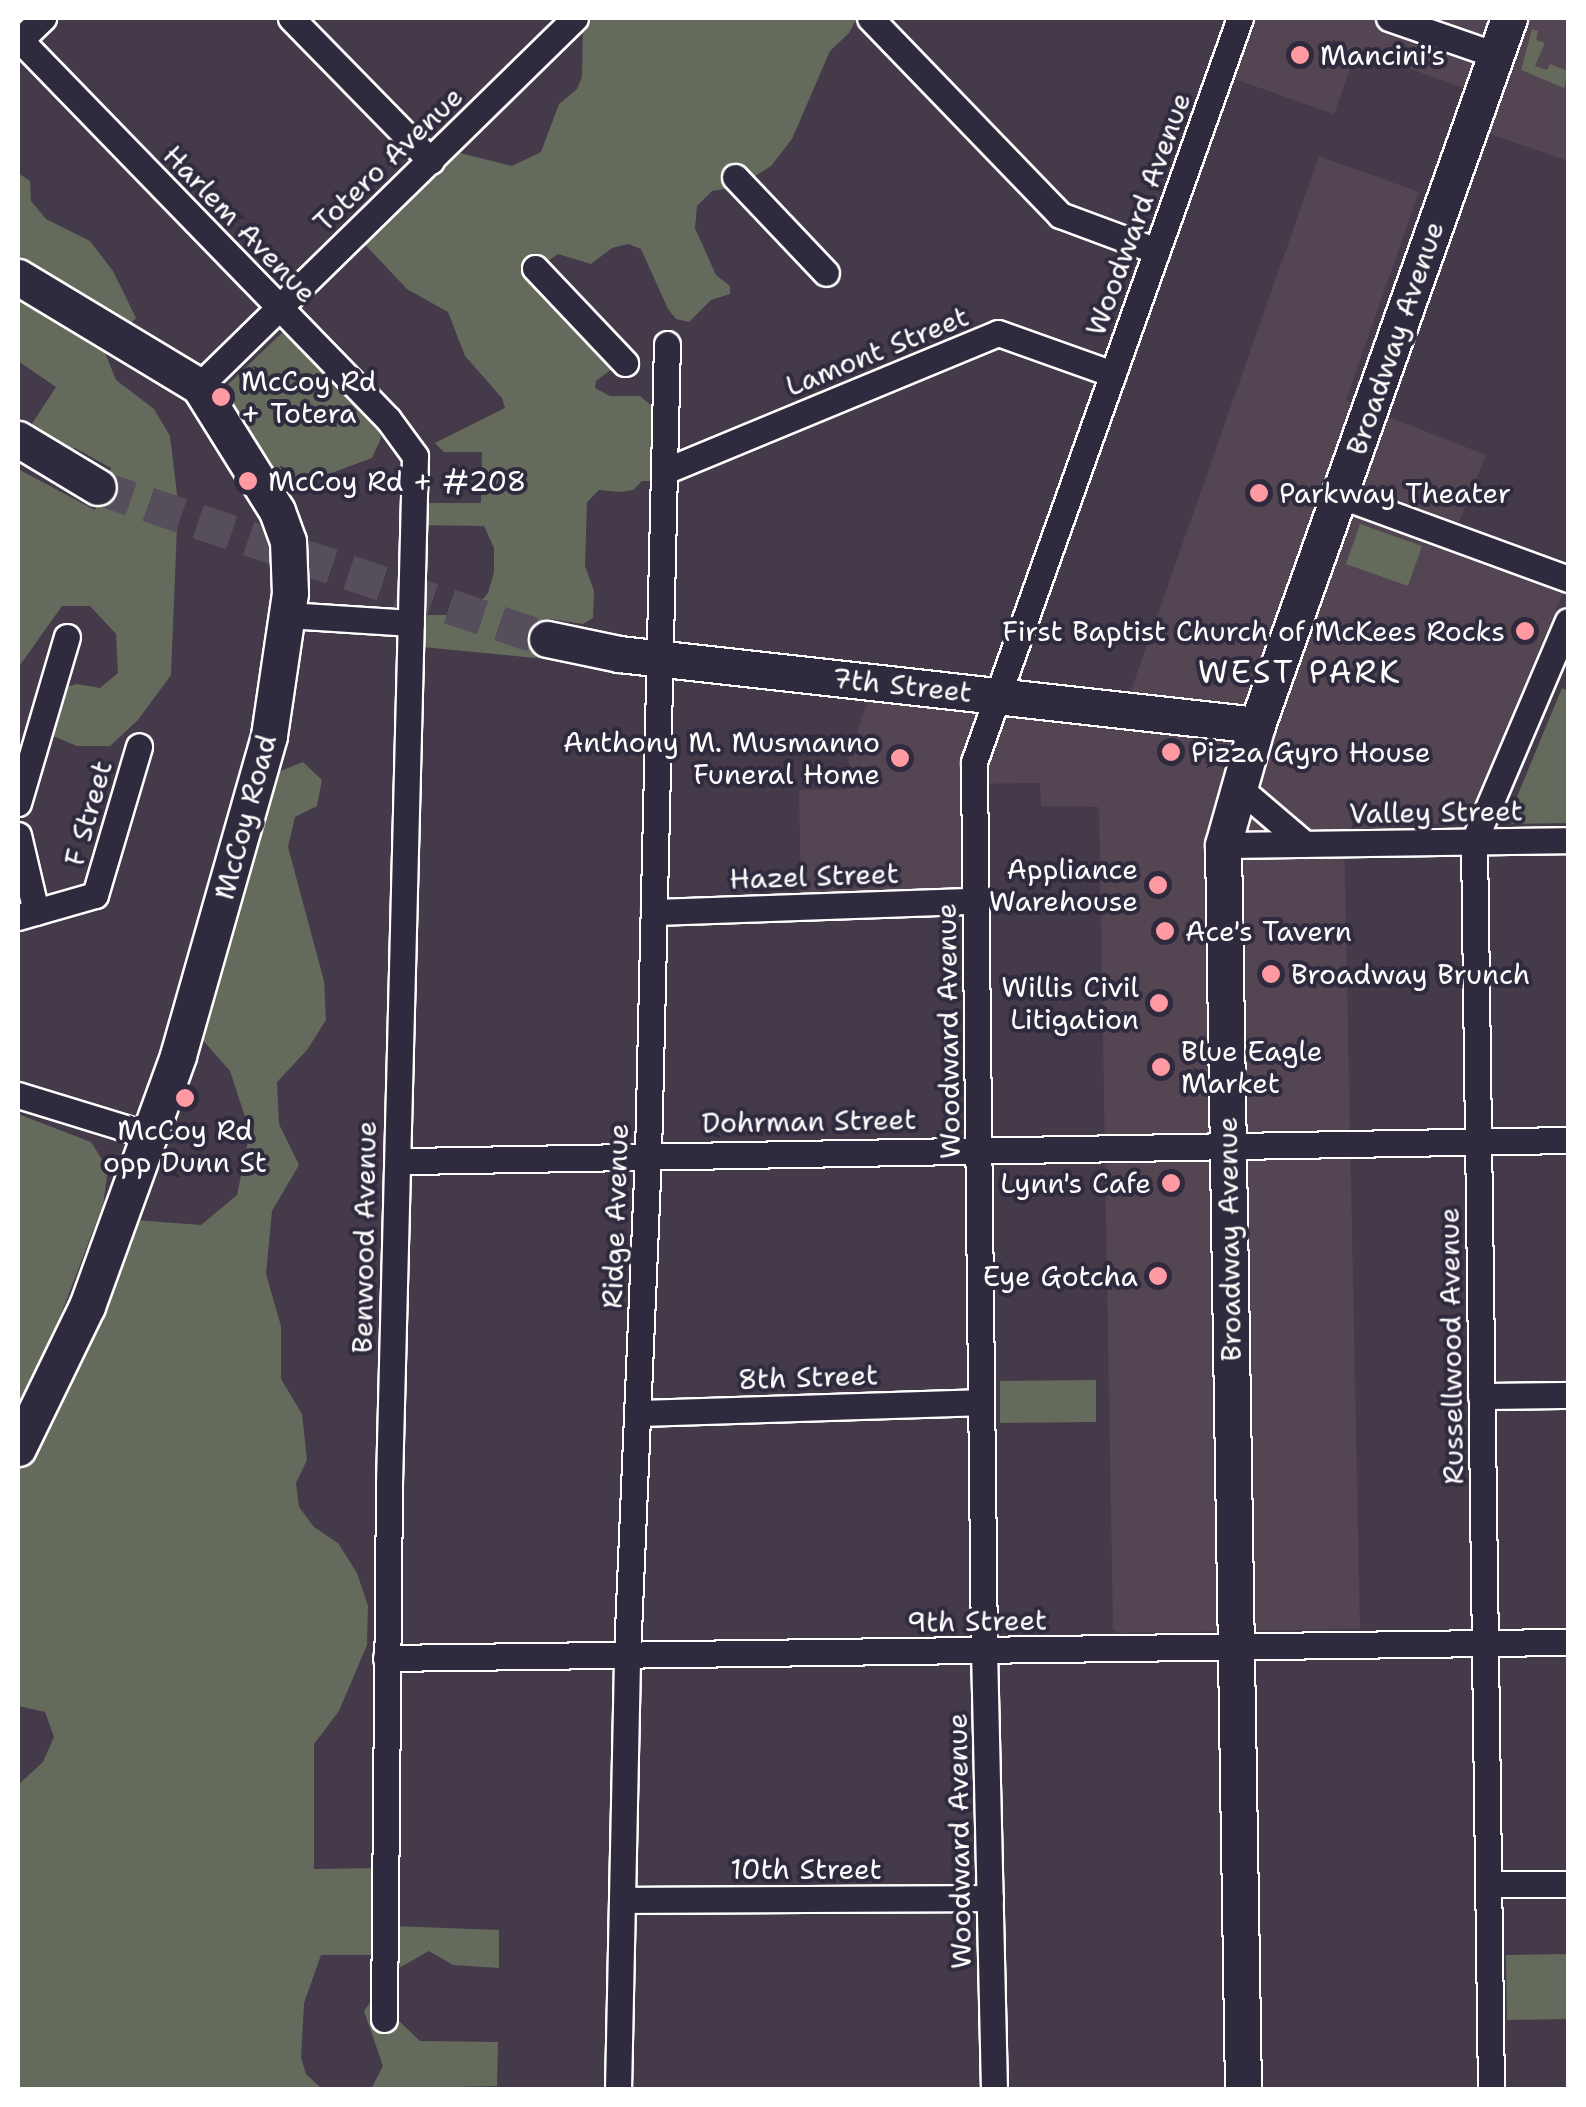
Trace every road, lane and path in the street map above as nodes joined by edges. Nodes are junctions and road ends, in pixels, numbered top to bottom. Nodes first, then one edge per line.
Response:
1 (43, 18) edge
2 (292, 18) edge
3 (575, 18) edge
4 (870, 18) edge
5 (1240, 18) edge
6 (1389, 18) edge
7 (1509, 18) edge
8 (18, 40) edge
9 (1496, 54) junction
10 (431, 161) junction
11 (735, 177) dead end
12 (1157, 251) junction
13 (535, 268) dead end
14 (826, 273) dead end
15 (18, 277) edge
16 (279, 306) junction
17 (667, 344) dead end
18 (625, 363) dead end
19 (1113, 374) junction
20 (199, 386) junction
21 (18, 438) edge
22 (415, 456) joint
23 (665, 471) junction
24 (98, 487) tunnel mouth
25 (1339, 496) junction
26 (1568, 579) edge
27 (288, 615) junction
28 (1568, 621) edge
29 (411, 623) junction
30 (67, 638) dead end
31 (548, 639) tunnel mouth
32 (661, 659) junction
33 (998, 696) junction
34 (1257, 725) junction
35 (139, 746) dead end
36 (1237, 786) junction
37 (18, 804) edge
38 (18, 836) edge
39 (1568, 840) edge
40 (1474, 841) junction
41 (1305, 844) junction
42 (1222, 846) junction
43 (976, 901) junction
44 (654, 912) junction
45 (27, 915) edge
46 (18, 1095) edge
47 (151, 1136) junction
48 (1568, 1140) edge
49 (1478, 1141) junction
50 (1227, 1144) junction
51 (979, 1148) junction
52 (648, 1154) junction
53 (410, 1161) dead end
54 (1568, 1394) edge
55 (1482, 1396) junction
56 (981, 1402) junction
57 (638, 1412) junction
58 (18, 1448) edge
59 (1568, 1642) edge
60 (1485, 1644) junction
61 (1236, 1647) junction
62 (984, 1650) junction
63 (627, 1655) junction
64 (386, 1658) junction
65 (1488, 1884) junction
66 (1568, 1884) edge
67 (990, 1898) junction
68 (622, 1900) junction
69 (384, 2019) dead end
70 (618, 2090) edge
71 (994, 2090) edge
72 (1243, 2090) edge
73 (1491, 2090) edge

1 - 8 street
2 - 10 street
3 - 10 street, Totero Avenue
4 - 12 street
5 - 12 street, Woodward Avenue
6 - 9 street
7 - 9 street, Broadway Avenue
8 - 16 street, Harlem Avenue
9 - 25 street, Broadway Avenue
10 - 16 street, Totero Avenue
11 - 14 street
12 - 19 street, Woodward Avenue
13 - 18 street
15 - 20 street, McCoy Road
16 - 20 street, Totero Avenue
16 - 22 street, Harlem Avenue
17 - 23 street, Ridge Avenue
19 - 23 street, Lamont Street
19 - 33 street, Woodward Avenue
20 - 27 street, McCoy Road
21 - 24 street
22 - 29 street, Benwood Avenue
23 - 32 street, Ridge Avenue
25 - 26 street
25 - 34 street, Broadway Avenue
27 - 29 street
27 - 47 street, McCoy Road
28 - 40 street, Russellwood Avenue
29 - 64 street, Benwood Avenue
30 - 37 street
31 - 32 street, 7th Street
32 - 33 street, 7th Street
32 - 44 street, Ridge Avenue
33 - 34 street, 7th Street
33 - 43 street, Woodward Avenue
34 - 36 street, Broadway Avenue
35 - 45 street, F Street
36 - 41 street
36 - 42 street, Broadway Avenue
38 - 45 street
39 - 40 street, Valley Street
40 - 41 street, Valley Street
40 - 49 street, Russellwood Avenue
41 - 42 street, Valley Street
42 - 50 street, Broadway Avenue
43 - 44 street, Hazel Street
43 - 51 street, Woodward Avenue
44 - 52 street, Ridge Avenue
46 - 47 street
47 - 58 street, McCoy Road
48 - 49 street, Dohrman Street
49 - 50 street, Dohrman Street
49 - 55 street, Russellwood Avenue
50 - 51 street, Dohrman Street
50 - 61 street, Broadway Avenue
51 - 52 street, Dohrman Street
51 - 56 street, Woodward Avenue
52 - 53 street, Dohrman Street
52 - 57 street, Ridge Avenue
54 - 55 street
55 - 60 street, Russellwood Avenue
56 - 57 street, 8th Street
56 - 62 street, Woodward Avenue
57 - 63 street, Ridge Avenue
59 - 60 street, 9th Street
60 - 61 street, 9th Street
60 - 65 street, Russellwood Avenue
61 - 62 street, 9th Street
61 - 72 street, Broadway Avenue
62 - 63 street, 9th Street
62 - 67 street, Woodward Avenue
63 - 64 street, 9th Street
63 - 68 street, Ridge Avenue
64 - 69 street, Benwood Avenue
65 - 66 street
65 - 73 street, Russellwood Avenue
67 - 68 street, 10th Street
67 - 71 street, Woodward Avenue
68 - 70 street, Ridge Avenue

